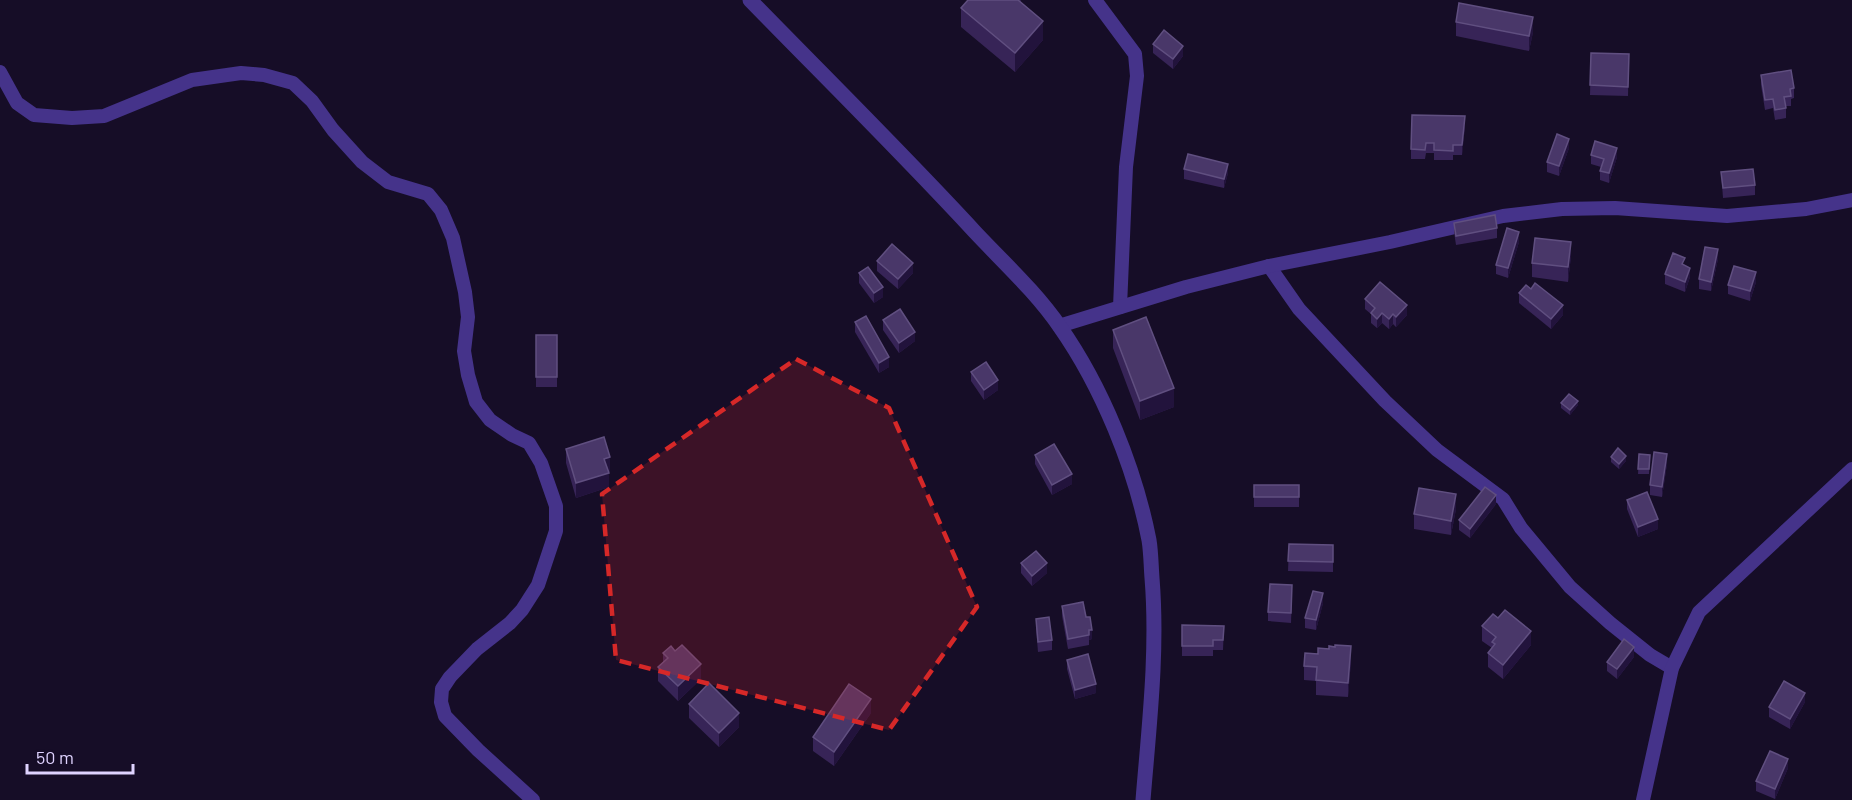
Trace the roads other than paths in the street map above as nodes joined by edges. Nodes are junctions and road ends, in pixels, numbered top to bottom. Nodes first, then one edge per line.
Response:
1 (750, 0) edge
2 (1095, 0) edge
3 (0, 72) edge
4 (1852, 200) edge
5 (1269, 266) junction
6 (1120, 307) junction
7 (1059, 326) junction
8 (1852, 469) edge
9 (1672, 668) junction
10 (533, 800) edge
11 (1143, 800) edge
12 (1642, 800) edge

1 - 7 street
2 - 6 street
3 - 10 street
4 - 5 street
5 - 6 street
5 - 9 street
6 - 7 street
7 - 11 street
8 - 9 street
9 - 12 street

